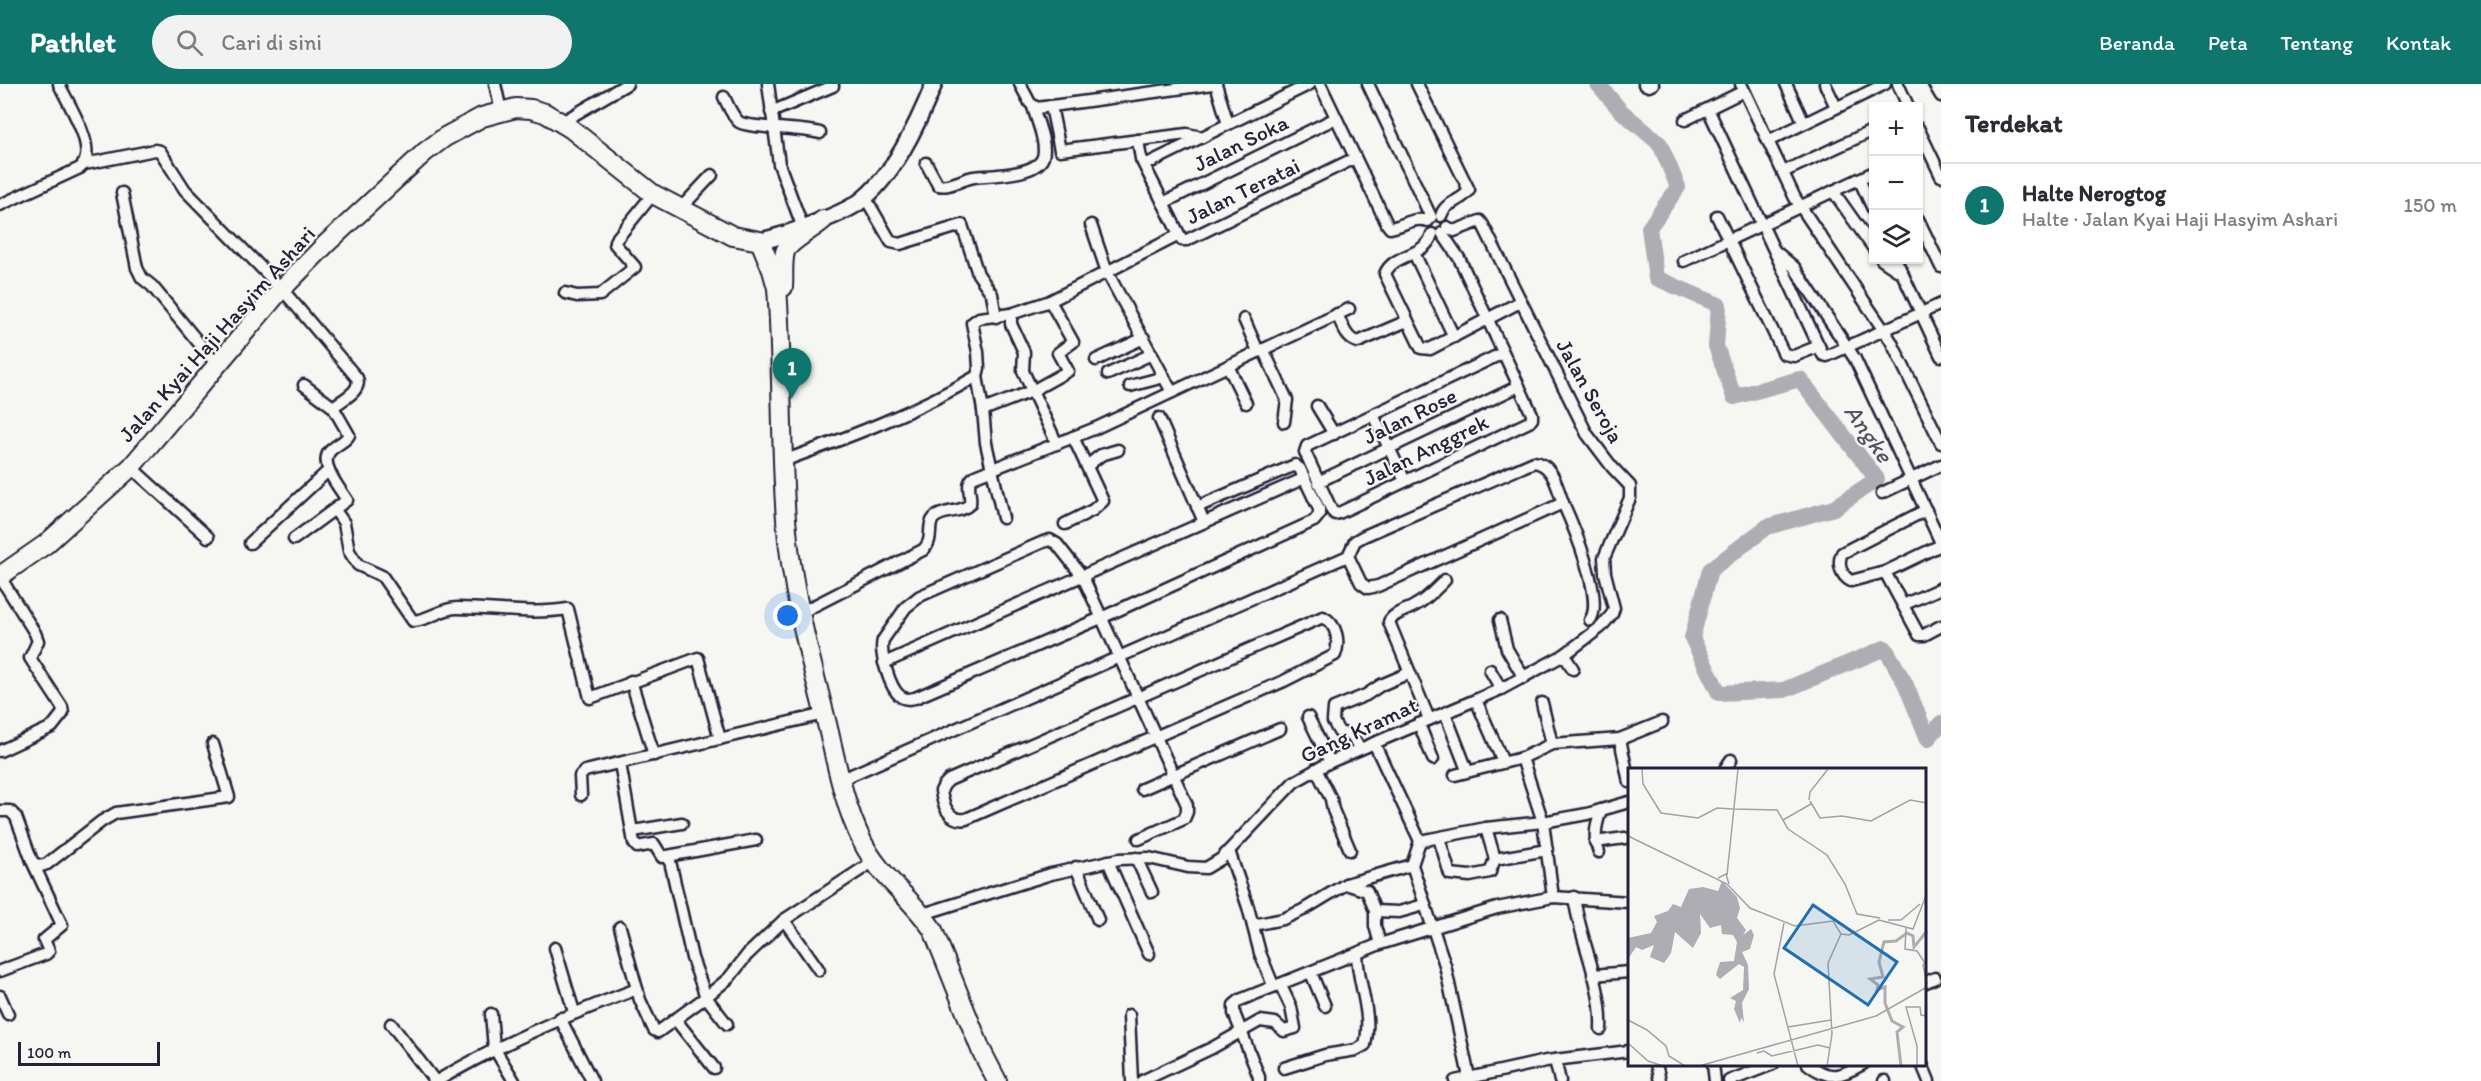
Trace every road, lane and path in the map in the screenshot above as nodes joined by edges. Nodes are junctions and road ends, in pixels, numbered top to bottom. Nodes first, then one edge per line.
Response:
1 (59, 84) edge
2 (495, 84) edge
3 (768, 84) edge
4 (934, 84) edge
5 (1020, 84) edge
6 (1214, 84) edge
7 (1310, 84) edge
8 (1320, 84) edge
9 (1368, 84) edge
10 (1417, 84) edge
11 (1644, 84) edge
12 (1653, 84) edge
13 (1786, 84) edge
14 (1825, 84) edge
15 (1885, 84) edge
16 (1898, 84) edge
17 (1934, 84) edge
18 (623, 85) edge
19 (833, 86) dead end
20 (1742, 88) edge
21 (1866, 88) edge
22 (1941, 96) edge
23 (724, 97) dead end
24 (1906, 102) edge
25 (1051, 106) junction
26 (1033, 107) junction
27 (1836, 107) junction
28 (1708, 109) junction
29 (501, 111) junction
30 (771, 112) junction
31 (1336, 118) junction
32 (1685, 120) dead end
33 (562, 122) junction
34 (1804, 123) junction
35 (1228, 124) junction
36 (773, 126) junction
37 (1869, 132) edge
38 (820, 133) dead end
39 (1203, 136) junction
40 (1138, 140) junction
41 (1768, 141) junction
42 (1923, 149) edge
43 (1355, 158) junction
44 (926, 163) dead end
45 (85, 164) junction
46 (1144, 165) junction
47 (1783, 172) junction
48 (1869, 174) edge
49 (712, 175) dead end
50 (1941, 176) edge
51 (1859, 179) junction
52 (1833, 191) junction
53 (122, 193) dead end
54 (653, 194) junction
55 (865, 197) junction
56 (1163, 203) junction
57 (0, 205) edge
58 (1800, 207) junction
59 (680, 209) junction
60 (1874, 210) edge
61 (1717, 216) dead end
62 (823, 220) junction
63 (1091, 225) dead end
64 (1437, 225) junction
65 (1761, 225) junction
66 (803, 228) junction
67 (1923, 229) edge
68 (1179, 235) junction
69 (1729, 240) junction
70 (760, 241) junction
71 (1869, 242) edge
72 (1773, 249) junction
73 (1414, 253) junction
74 (1684, 261) dead end
75 (1888, 264) edge
76 (1898, 264) edge
77 (1941, 267) edge
78 (1107, 272) junction
79 (1903, 274) junction
80 (282, 289) junction
81 (566, 293) dead end
82 (1050, 301) junction
83 (1520, 302) junction
84 (778, 303) junction
85 (1941, 304) edge
86 (1349, 309) dead end
87 (1921, 313) junction
88 (1011, 314) junction
89 (1337, 314) junction
90 (996, 317) junction
91 (1487, 319) junction
92 (1244, 320) dead end
93 (1407, 321) junction
94 (1884, 330) junction
95 (1454, 337) junction
96 (1144, 338) junction
97 (1819, 346) junction
98 (1848, 347) junction
99 (1261, 350) junction
100 (1503, 353) junction
101 (1152, 354) junction
102 (1941, 356) edge
103 (1096, 360) dead end
104 (217, 365) junction
105 (1228, 366) junction
106 (1108, 374) dead end
107 (976, 376) junction
108 (1164, 377) junction
109 (304, 385) dead end
110 (1130, 386) dead end
111 (1519, 386) junction
112 (1032, 391) junction
113 (1172, 392) junction
114 (1246, 403) dead end
115 (1317, 406) dead end
116 (333, 407) junction
117 (983, 410) junction
118 (1373, 415) junction
119 (1159, 418) dead end
120 (1284, 422) dead end
121 (1334, 434) junction
122 (1073, 437) junction
123 (1941, 443) edge
124 (1057, 444) junction
125 (1389, 448) junction
126 (1118, 450) dead end
127 (783, 461) junction
128 (1941, 465) edge
129 (1087, 466) junction
130 (131, 467) junction
131 (991, 469) junction
132 (329, 470) junction
133 (1305, 478) junction
134 (1911, 479) junction
135 (1405, 481) junction
136 (1318, 482) junction
137 (1882, 493) dead end
138 (1563, 503) junction
139 (1197, 507) junction
140 (335, 510) junction
141 (1926, 510) junction
142 (1003, 518) dead end
143 (1204, 522) junction
144 (1065, 524) dead end
145 (208, 537) dead end
146 (294, 539) dead end
147 (253, 541) dead end
148 (1941, 544) edge
149 (1348, 555) junction
150 (1885, 572) junction
151 (0, 577) edge
152 (1083, 577) junction
153 (1445, 580) dead end
154 (1941, 588) edge
155 (1903, 605) junction
156 (800, 613) junction
157 (1612, 614) joint
158 (1101, 618) junction
159 (1500, 620) dead end
160 (1590, 620) dead end
161 (1941, 626) edge
162 (1564, 655) junction
163 (1119, 657) junction
164 (884, 663) junction
165 (1573, 669) dead end
166 (1490, 670) dead end
167 (1409, 673) junction
168 (1524, 678) junction
169 (631, 681) junction
170 (1501, 689) junction
171 (1139, 699) junction
172 (1476, 700) junction
173 (1542, 703) dead end
174 (1445, 713) junction
175 (824, 714) junction
176 (1308, 717) dead end
177 (1424, 721) junction
178 (1662, 722) dead end
179 (1280, 729) dead end
180 (1156, 736) junction
181 (720, 739) junction
182 (1620, 739) junction
183 (1374, 743) junction
184 (213, 744) dead end
185 (1552, 744) junction
186 (1360, 749) junction
187 (0, 752) edge
188 (654, 755) junction
189 (1522, 758) junction
190 (1433, 759) dead end
191 (1330, 762) junction
192 (1503, 762) junction
193 (620, 763) junction
194 (1316, 769) junction
195 (1467, 770) junction
196 (1174, 775) junction
197 (1455, 775) dead end
198 (1628, 777) edge
199 (840, 780) junction
200 (1142, 789) dead end
201 (581, 795) dead end
202 (1628, 802) edge
203 (1601, 810) junction
204 (0, 811) edge
205 (1543, 822) junction
206 (682, 823) dead end
207 (1486, 828) junction
208 (633, 831) junction
209 (1439, 838) junction
210 (1624, 838) dead end
211 (1139, 839) dead end
212 (756, 840) dead end
213 (1420, 842) junction
214 (1350, 850) dead end
215 (1547, 850) junction
216 (1229, 851) junction
217 (669, 856) junction
218 (1136, 858) junction
219 (1495, 859) junction
220 (874, 861) junction
221 (1108, 861) junction
222 (36, 864) junction
223 (1412, 865) junction
224 (1076, 867) junction
225 (1346, 884) junction
226 (1152, 892) dead end
227 (1553, 897) junction
228 (1574, 897) junction
229 (1628, 902) edge
230 (1424, 905) junction
231 (1375, 911) junction
232 (923, 914) junction
233 (784, 920) junction
234 (1098, 920) dead end
235 (1253, 925) junction
236 (620, 927) dead end
237 (1432, 927) junction
238 (1380, 944) junction
239 (555, 948) dead end
240 (1149, 954) dead end
241 (1357, 954) junction
242 (819, 970) dead end
243 (0, 971) edge
244 (1628, 972) edge
245 (1311, 973) junction
246 (1593, 975) junction
247 (1935, 978) dead end
248 (1926, 982) edge
249 (1276, 985) junction
250 (637, 989) junction
251 (0, 996) edge
252 (706, 997) junction
253 (1325, 1006) dead end
254 (574, 1012) junction
255 (8, 1014) dead end
256 (491, 1014) dead end
257 (1129, 1016) dead end
258 (560, 1018) junction
259 (675, 1019) junction
260 (391, 1024) dead end
261 (727, 1024) dead end
262 (1601, 1029) dead end
263 (1241, 1031) junction
264 (494, 1048) junction
265 (1628, 1051) edge
266 (1555, 1060) junction
267 (1656, 1066) edge
268 (1713, 1066) edge
269 (1769, 1066) edge
270 (1809, 1066) edge
271 (1861, 1066) edge
272 (714, 1068) dead end
273 (1284, 1068) dead end
274 (1499, 1076) edge
275 (1468, 1077) junction
276 (436, 1081) edge
277 (514, 1081) edge
278 (592, 1081) edge
279 (997, 1081) edge
280 (1132, 1081) edge
281 (1142, 1081) edge
282 (1259, 1081) edge
283 (1455, 1081) edge
284 (1560, 1081) edge
285 (1660, 1081) edge
286 (1715, 1081) edge
287 (1730, 1081) edge

1 - 45 street
2 - 29 street
3 - 30 street
4 - 55 main road
5 - 26 street
6 - 25 street
6 - 35 street
7 - 35 street
8 - 31 street
9 - 64 street
10 - 64 street
11 - 12 street
13 - 34 street
14 - 27 street
15 - 21 street
16 - 24 street
17 - 22 street
18 - 33 street
19 - 30 street
20 - 28 street
20 - 41 street
21 - 27 street
23 - 36 street
25 - 26 street
25 - 40 street
26 - 44 street
27 - 34 street
28 - 32 street
28 - 65 street
29 - 33 main road, Jalan Kyai Haji Hasyim Ashari
29 - 80 main road, Jalan Kyai Haji Hasyim Ashari
30 - 36 street
31 - 43 street
31 - 56 street, Jalan Soka
33 - 54 main road, Jalan Kyai Haji Hasyim Ashari
34 - 41 street
35 - 39 street
36 - 38 street
36 - 66 street
37 - 47 street
39 - 40 street
39 - 46 street
40 - 46 street, Jalan Teratai
41 - 47 street
42 - 50 street
43 - 64 street
43 - 68 street, Jalan Teratai
45 - 57 street
45 - 80 street
46 - 56 street, Jalan Teratai
47 - 58 street
48 - 51 street
49 - 59 street
51 - 52 street
51 - 60 street
52 - 58 street
52 - 71 street
53 - 104 street
54 - 59 main road, Jalan Kyai Haji Hasyim Ashari
54 - 81 street
55 - 62 main road
55 - 90 street
56 - 68 street, Jalan Teratai
58 - 65 street
58 - 94 street
59 - 70 main road, Jalan Kyai Haji Hasyim Ashari
61 - 69 street
62 - 66 main road
62 - 84 main road
63 - 78 street
64 - 73 street
64 - 83 street, Jalan Seroja
64 - 91 street
65 - 69 street
65 - 72 street
66 - 70 main road
67 - 77 street
68 - 78 street
69 - 74 street
69 - 97 street
70 - 84 main road
72 - 97 street
72 - 98 street
73 - 93 street
73 - 95 street
75 - 79 street
76 - 79 street
78 - 82 street
78 - 96 street
79 - 87 street
80 - 104 main road, Jalan Kyai Haji Hasyim Ashari
80 - 116 street
82 - 88 street
82 - 112 street
83 - 91 street
83 - 157 street, Jalan Seroja
84 - 127 main road
85 - 87 street
86 - 89 street
87 - 94 street
87 - 102 street
88 - 90 street
88 - 112 street
89 - 93 street
89 - 99 street
90 - 107 street
91 - 95 street
91 - 100 street
92 - 99 street
93 - 95 street
94 - 98 street
94 - 123 street
96 - 101 street
96 - 103 street
97 - 98 street
98 - 134 street
99 - 105 street
99 - 120 street
100 - 111 street
100 - 118 street
101 - 106 street
101 - 108 street
104 - 130 main road, Jalan Kyai Haji Hasyim Ashari
105 - 113 street
105 - 114 street
107 - 117 street
107 - 127 street
108 - 110 street
108 - 113 street
109 - 116 street
111 - 125 street, Jalan Rose
111 - 135 street, Jalan Anggrek
112 - 117 street
112 - 124 street
113 - 122 street
115 - 121 street
116 - 132 street
117 - 131 street
118 - 121 street
118 - 125 street
119 - 139 street
121 - 136 street
122 - 124 street
122 - 129 street
124 - 131 street
125 - 135 street
125 - 136 street, Jalan Rose
126 - 129 street
127 - 156 main road
128 - 134 street
129 - 144 street
130 - 145 street
130 - 151 main road, Jalan Kyai Haji Hasyim Ashari
131 - 142 street
131 - 156 street
132 - 140 street
132 - 147 street
133 - 139 street
133 - 143 street
133 - 158 street
134 - 137 street
134 - 141 street
135 - 136 street, Jalan Anggrek
138 - 149 street
138 - 149 street
138 - 160 street
139 - 143 street
140 - 146 street
140 - 169 street
141 - 148 street
141 - 150 street
143 - 152 street
148 - 150 street
149 - 163 street
150 - 155 street
151 - 187 street
152 - 158 street
152 - 164 street
152 - 164 street
153 - 167 street
154 - 155 street
155 - 161 street
156 - 175 main road
157 - 162 street, Gang Kramat
158 - 163 street
158 - 164 street
159 - 168 street
162 - 165 street
162 - 168 street, Gang Kramat
163 - 171 street
163 - 199 street
166 - 170 street
167 - 177 street
167 - 186 street
168 - 170 street, Gang Kramat
169 - 181 street
169 - 188 street
170 - 172 street, Gang Kramat
171 - 180 street
171 - 180 street
171 - 180 street
172 - 174 street, Gang Kramat
172 - 192 street
173 - 185 street
174 - 177 street, Gang Kramat
174 - 195 street
175 - 181 street
175 - 199 main road
176 - 191 street
177 - 183 street, Gang Kramat
177 - 190 street
178 - 182 street
179 - 196 street
180 - 196 street
181 - 188 street
182 - 185 street
182 - 198 street
183 - 186 street, Gang Kramat
183 - 213 street
184 - 222 street
185 - 189 street
186 - 191 street, Gang Kramat
188 - 193 street
189 - 192 street
189 - 205 street
191 - 194 street, Gang Kramat
192 - 195 street
193 - 201 street
193 - 208 street
194 - 214 street
194 - 216 street, Gang Kramat
195 - 197 street
196 - 200 street
196 - 211 street
199 - 220 main road
202 - 203 street
203 - 205 street
203 - 210 street
204 - 222 street
205 - 207 street
205 - 215 street
206 - 208 street
207 - 209 street
207 - 219 street
208 - 217 street
209 - 213 street
209 - 219 street
212 - 217 street
213 - 223 street
215 - 219 street
215 - 227 street
216 - 218 street, Gang Kramat
216 - 235 street
217 - 252 street
218 - 221 street, Gang Kramat
218 - 226 street
220 - 232 main road
220 - 233 street
221 - 224 street, Gang Kramat
221 - 240 street
222 - 243 street
223 - 225 street
223 - 230 street
224 - 232 street, Gang Kramat
224 - 234 street
225 - 231 street
225 - 235 street
227 - 228 street
227 - 237 street
228 - 229 street
228 - 246 street
230 - 231 street
230 - 237 street
231 - 238 street
232 - 279 main road
233 - 242 street
233 - 252 street
235 - 249 street
236 - 250 street
237 - 238 street
237 - 275 street
238 - 241 street
239 - 254 street
241 - 245 street
241 - 273 street
244 - 246 street
245 - 249 street
245 - 253 street
246 - 262 street
247 - 248 street
249 - 263 street
249 - 263 street
250 - 254 street
250 - 259 street
251 - 255 street
252 - 259 street
252 - 261 street
254 - 258 street
256 - 264 street
257 - 280 street
258 - 264 street
258 - 278 street
259 - 272 street
260 - 276 street
263 - 281 street
263 - 282 street
264 - 276 street
264 - 277 street
265 - 266 street
266 - 274 street
266 - 284 street
267 - 285 street
268 - 286 street
269 - 287 street
270 - 271 street
274 - 275 street
275 - 283 street

